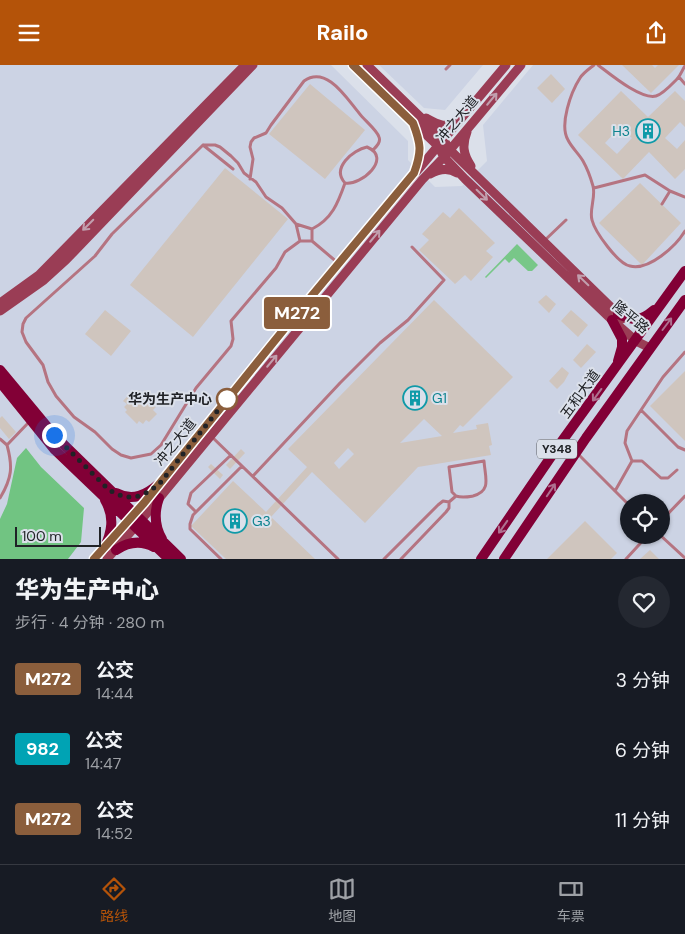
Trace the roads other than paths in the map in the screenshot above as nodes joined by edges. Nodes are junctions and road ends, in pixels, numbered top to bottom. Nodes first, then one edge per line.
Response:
1 (245, 65) edge
2 (253, 65) edge
3 (353, 65) edge
4 (367, 65) edge
5 (450, 65) edge
6 (506, 65) edge
7 (521, 65) edge
8 (594, 65) edge
9 (598, 65) edge
10 (685, 66) edge
11 (446, 69) dead end
12 (679, 77) junction
13 (685, 84) edge
14 (466, 112) junction
15 (417, 113) junction
16 (476, 119) junction
17 (413, 123) junction
18 (440, 143) junction
19 (202, 145) junction
20 (373, 150) junction
21 (447, 153) junction
22 (233, 169) dead end
23 (414, 173) junction
24 (478, 177) junction
25 (250, 179) junction
26 (466, 179) junction
27 (422, 180) junction
28 (345, 183) junction
29 (594, 188) junction
30 (670, 191) junction
31 (685, 197) edge
32 (662, 204) dead end
33 (566, 220) dead end
34 (296, 224) junction
35 (312, 229) junction
36 (685, 231) edge
37 (300, 241) junction
38 (312, 241) junction
39 (544, 241) junction
40 (412, 247) dead end
41 (339, 263) junction
42 (685, 271) edge
43 (685, 301) edge
44 (0, 303) edge
45 (662, 303) junction
46 (0, 311) edge
47 (615, 317) junction
48 (637, 338) junction
49 (650, 348) junction
50 (685, 351) edge
51 (0, 369) edge
52 (612, 374) junction
53 (0, 382) edge
54 (641, 410) junction
55 (30, 421) junction
56 (210, 435) junction
57 (0, 439) edge
58 (8, 445) junction
59 (685, 450) edge
60 (577, 453) junction
61 (231, 455) junction
62 (632, 461) junction
63 (242, 466) junction
64 (677, 470) dead end
65 (252, 476) junction
66 (160, 483) junction
67 (104, 491) junction
68 (615, 491) junction
69 (456, 496) junction
70 (620, 496) edge
71 (685, 496) edge
72 (0, 498) edge
73 (159, 498) junction
74 (681, 500) junction
75 (450, 501) junction
76 (685, 503) edge
77 (196, 512) junction
78 (670, 512) edge
79 (135, 521) junction
80 (640, 544) edge
81 (669, 544) edge
82 (163, 548) junction
83 (116, 550) junction
84 (105, 554) edge
85 (94, 559) edge
86 (169, 559) edge
87 (181, 559) edge
88 (221, 559) edge
89 (338, 559) edge
90 (384, 559) edge
91 (401, 559) edge
92 (481, 559) edge
93 (504, 559) edge
94 (626, 559) edge
95 (685, 559) edge

1 -> 44 main road
2 - 46 main road
3 - 17 main road, 隆平路
4 - 15 main road, 隆平路
5 - 11 lane
6 - 14 main road, 冲之大道
16 -> 7 main road, 冲之大道
8 - 29 lane
9 - 12 lane
10 - 12 lane
12 - 13 lane
14 - 15 main road
14 - 18 main road, 冲之大道
15 - 18 main road, 隆平路
16 - 21 main road, 冲之大道
16 - 24 main road
17 - 18 main road, 隆平路
17 - 23 main road
18 - 21 main road, 隆平路
18 - 23 main road, 冲之大道
19 - 22 lane
19 - 25 lane
19 - 37 lane
20 - 25 lane
20 - 28 lane
20 - 28 lane
21 - 24 main road, 隆平路
21 - 26 main road, 隆平路
21 - 27 main road, 冲之大道
23 - 41 main road, 冲之大道
24 - 39 main road, 隆平路
25 - 34 lane
26 - 27 main road
26 -> 47 main road, 隆平路
56 -> 27 main road, 冲之大道
28 - 35 lane
29 - 30 lane
29 - 36 lane
30 - 31 lane
30 - 32 lane
33 - 39 lane
34 - 35 lane
34 - 37 lane
35 - 38 lane
37 - 38 lane
38 - 41 lane
47 -> 39 main road, 隆平路
40 - 65 lane
41 - 66 main road, 冲之大道
42 - 45 main road, 五和大道 / Y348
49 -> 43 main road, Y348
45 - 47 main road
45 - 48 main road, 五和大道 / Y348
47 - 48 main road, 隆平路
47 - 52 main road
48 - 49 main road, 隆平路
48 - 52 main road, 五和大道 / Y348
49 - 60 main road, Y348
50 - 54 lane
51 - 67 main road
52 -> 92 main road, 五和大道 / Y348
53 - 55 main road
54 - 59 lane
54 - 62 lane
55 - 58 lane
55 - 67 main road
56 - 61 lane
56 - 73 main road, 冲之大道
57 - 58 lane
58 - 72 lane
60 - 68 lane
93 -> 60 main road, Y348
61 - 63 lane
61 - 77 lane
62 - 64 lane
62 - 68 lane
63 - 65 lane
63 - 77 lane
65 - 89 lane
66 - 67 main road
66 - 79 main road, 冲之大道
67 - 79 main road
67 - 84 main road
68 - 70 lane
69 - 69 lane
69 - 75 lane
71 - 74 lane
73 - 79 main road, 冲之大道
73 - 82 main road
74 - 76 lane
74 - 78 lane
75 - 90 lane
75 - 91 lane
77 - 88 lane
79 - 82 main road
79 - 83 main road, 冲之大道
79 - 84 main road, 冲之大道
80 - 94 lane
81 - 95 lane
82 - 83 main road
82 - 86 main road
82 - 87 main road
83 - 84 main road, 冲之大道
84 - 85 main road, 冲之大道

